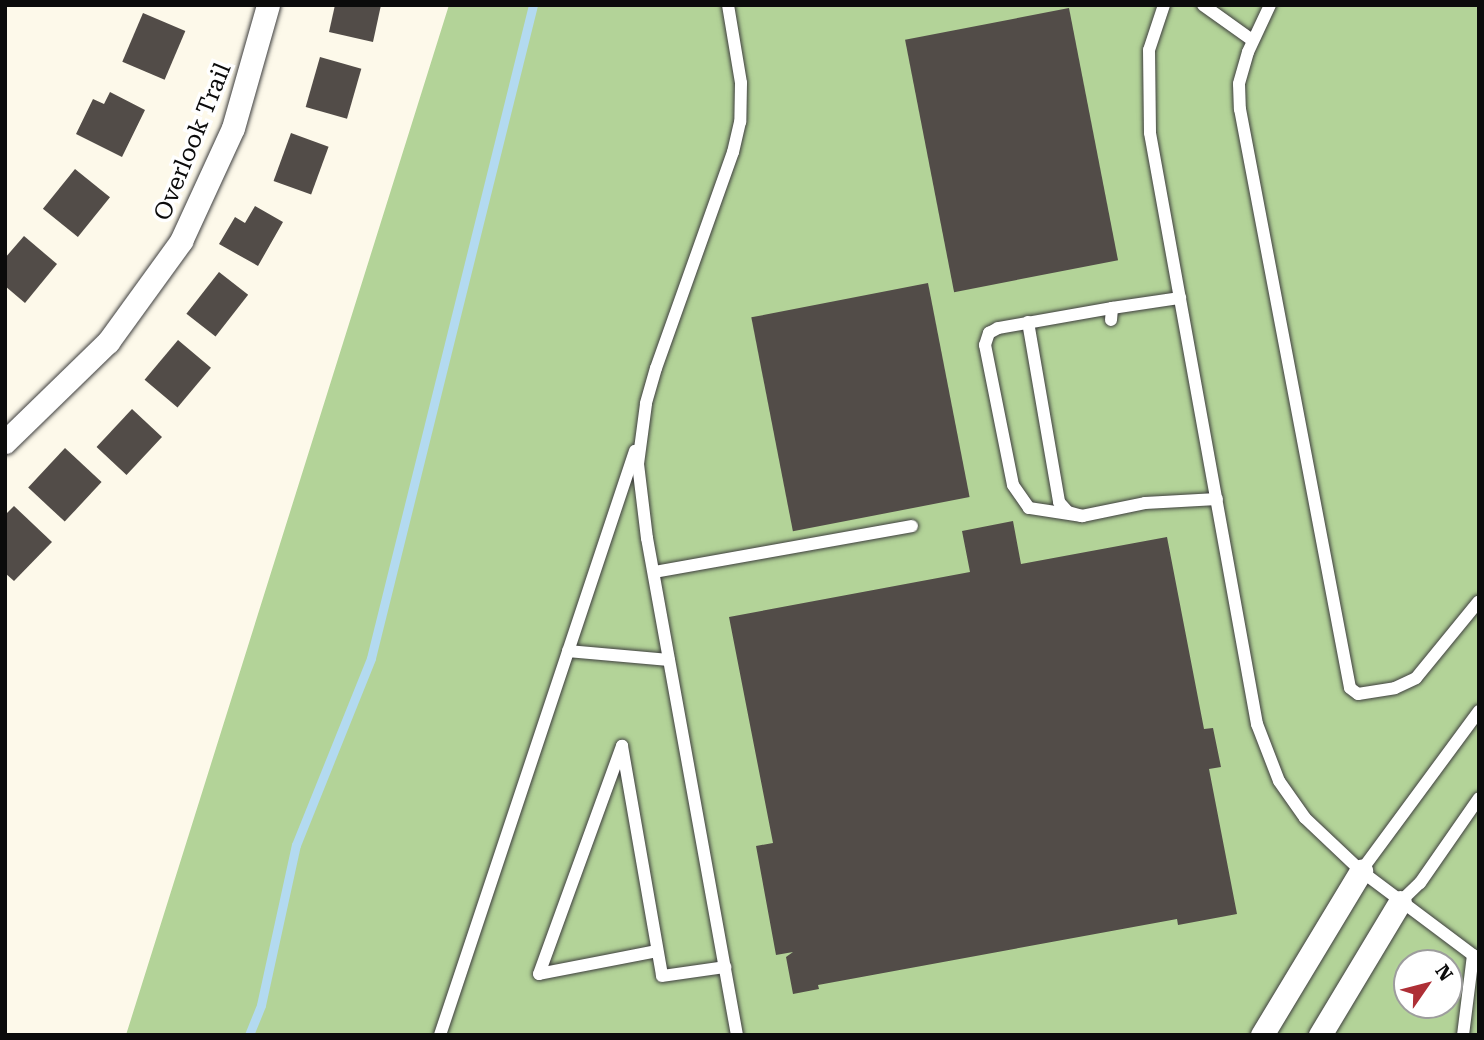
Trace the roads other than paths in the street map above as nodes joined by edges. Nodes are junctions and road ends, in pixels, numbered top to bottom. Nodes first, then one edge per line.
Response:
1 (268, 5) edge
2 (728, 5) edge
3 (1164, 5) edge
4 (1203, 5) edge
5 (1270, 5) edge
6 (1252, 40) junction
7 (1180, 298) junction
8 (1028, 322) junction
9 (641, 432) junction
10 (5, 442) edge
11 (1217, 499) junction
12 (1082, 516) junction
13 (912, 526) dead end
14 (654, 572) junction
15 (1479, 601) edge
16 (568, 651) junction
17 (669, 660) junction
18 (1479, 711) edge
19 (1479, 799) edge
20 (1361, 871) junction
21 (1400, 902) junction
22 (657, 951) junction
23 (725, 967) junction
24 (440, 1035) edge
25 (737, 1035) edge
26 (1262, 1035) edge
27 (1320, 1035) edge
28 (1463, 1035) edge

1 - 10 street, Overlook Trail
2 - 9 lane
3 - 7 lane
4 - 6 lane
5 - 6 lane
6 - 15 lane
7 - 8 lane
7 - 11 lane
8 - 12 lane
8 - 12 lane
9 - 14 lane
9 - 16 lane
11 - 12 lane
11 - 20 lane
13 - 14 lane
14 - 17 lane
16 - 17 lane
16 - 24 lane
17 - 23 lane
18 - 20 lane
19 - 21 lane
20 - 21 lane
20 - 26 street
21 - 27 street
21 - 28 lane
22 - 22 lane
22 - 23 lane
23 - 25 lane

